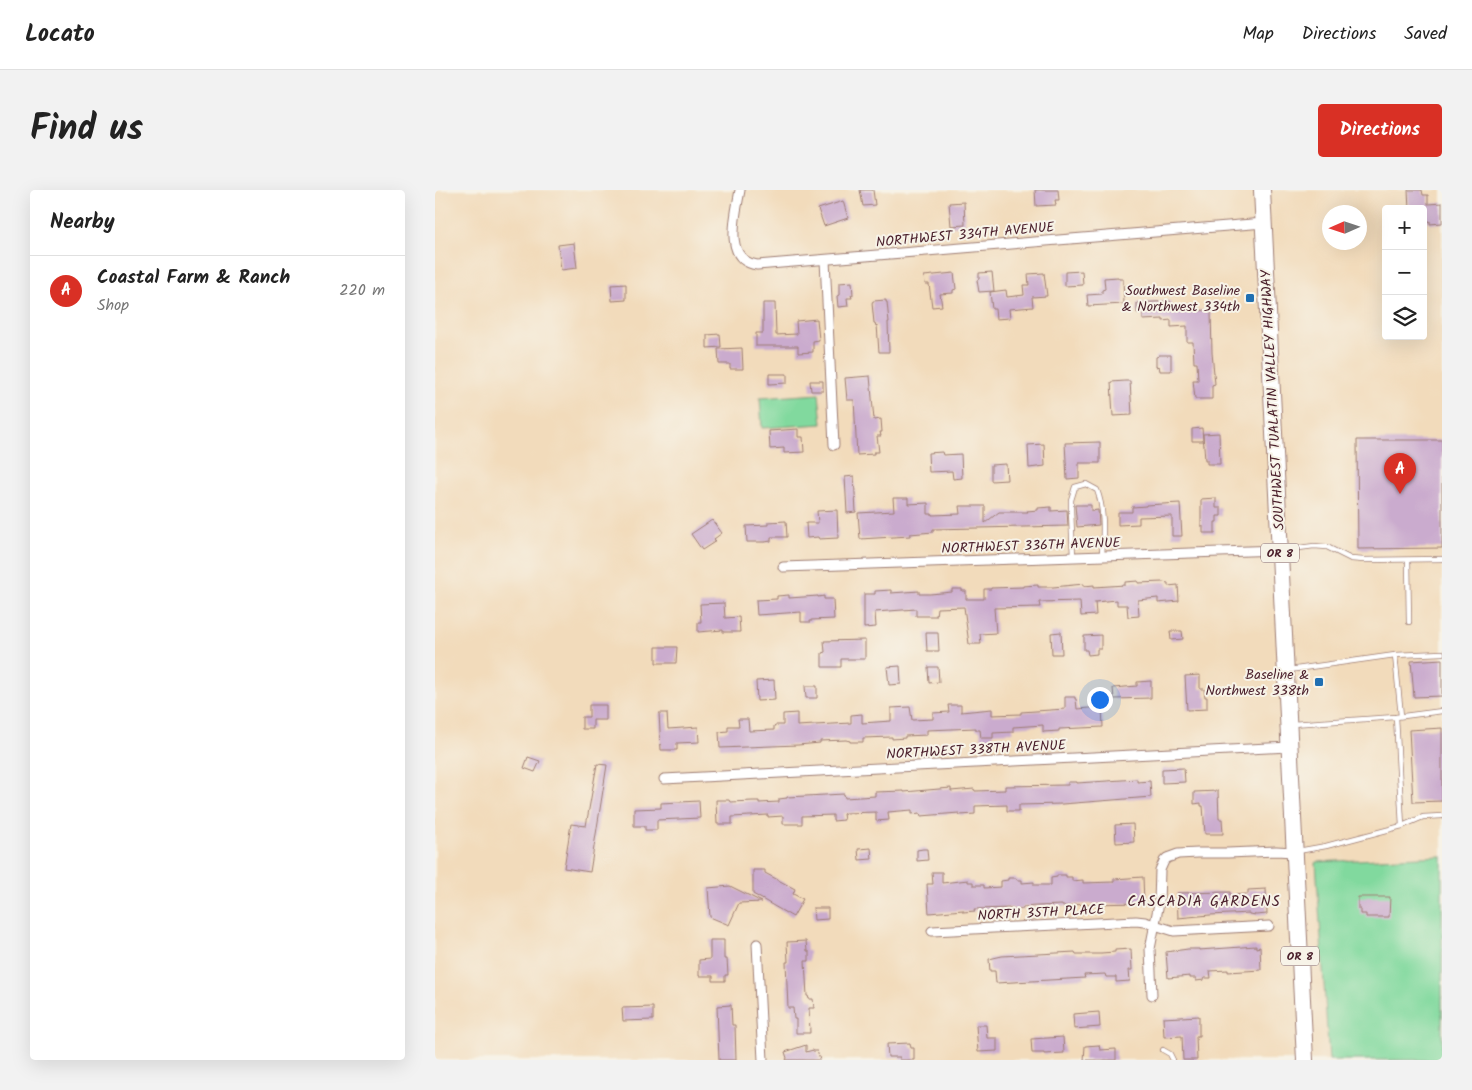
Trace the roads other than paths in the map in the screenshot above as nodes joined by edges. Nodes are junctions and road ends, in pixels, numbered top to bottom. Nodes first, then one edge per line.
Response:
1 (740, 190) edge
2 (1262, 190) edge
3 (1263, 223) junction
4 (825, 260) junction
5 (834, 444) dead end
6 (1280, 550) junction
7 (1102, 556) junction
8 (1073, 557) junction
9 (1442, 559) edge
10 (1408, 560) junction
11 (783, 567) dead end
12 (1409, 622) dead end
13 (1442, 653) edge
14 (1395, 656) junction
15 (1286, 671) junction
16 (1442, 711) edge
17 (1398, 716) junction
18 (1289, 724) junction
19 (1290, 747) junction
20 (664, 778) dead end
21 (1442, 816) edge
22 (1402, 826) junction
23 (1294, 852) junction
24 (1155, 925) junction
25 (1269, 926) dead end
26 (932, 931) dead end
27 (757, 944) dead end
28 (1152, 996) dead end
29 (1163, 1050) dead end
30 (763, 1060) edge
31 (1173, 1060) edge
32 (1305, 1060) edge

1 - 4 street, NORTHWEST 334TH AVENUE
2 - 3 highway, SOUTHWEST TUALATIN VALLEY HIGHWAY / OR 8
3 - 4 street, NORTHWEST 334TH AVENUE
3 - 6 highway, SOUTHWEST TUALATIN VALLEY HIGHWAY / OR 8
4 - 5 street
6 - 7 street, NORTHWEST 336TH AVENUE
6 - 10 lane
6 - 15 highway, SOUTHWEST TUALATIN VALLEY HIGHWAY / OR 8
7 - 8 street, NORTHWEST 336TH AVENUE
7 - 8 lane
8 - 11 street, NORTHWEST 336TH AVENUE
9 - 10 lane
10 - 12 lane
13 - 14 lane
14 - 15 lane
14 - 17 lane
15 - 18 highway, SOUTHWEST TUALATIN VALLEY HIGHWAY / OR 8
16 - 17 lane
17 - 18 lane
17 - 22 lane
18 - 19 highway, SOUTHWEST TUALATIN VALLEY HIGHWAY / OR 8
19 - 20 street, NORTHWEST 338TH AVENUE
19 - 23 highway, SOUTHWEST TUALATIN VALLEY HIGHWAY / OR 8
21 - 22 lane
22 - 23 lane
23 - 24 street
23 - 32 highway, SOUTHWEST TUALATIN VALLEY HIGHWAY / OR 8
24 - 25 street, NORTH 35TH PLACE
24 - 26 street, NORTH 35TH PLACE
24 - 28 street
27 - 30 street
29 - 31 lane

